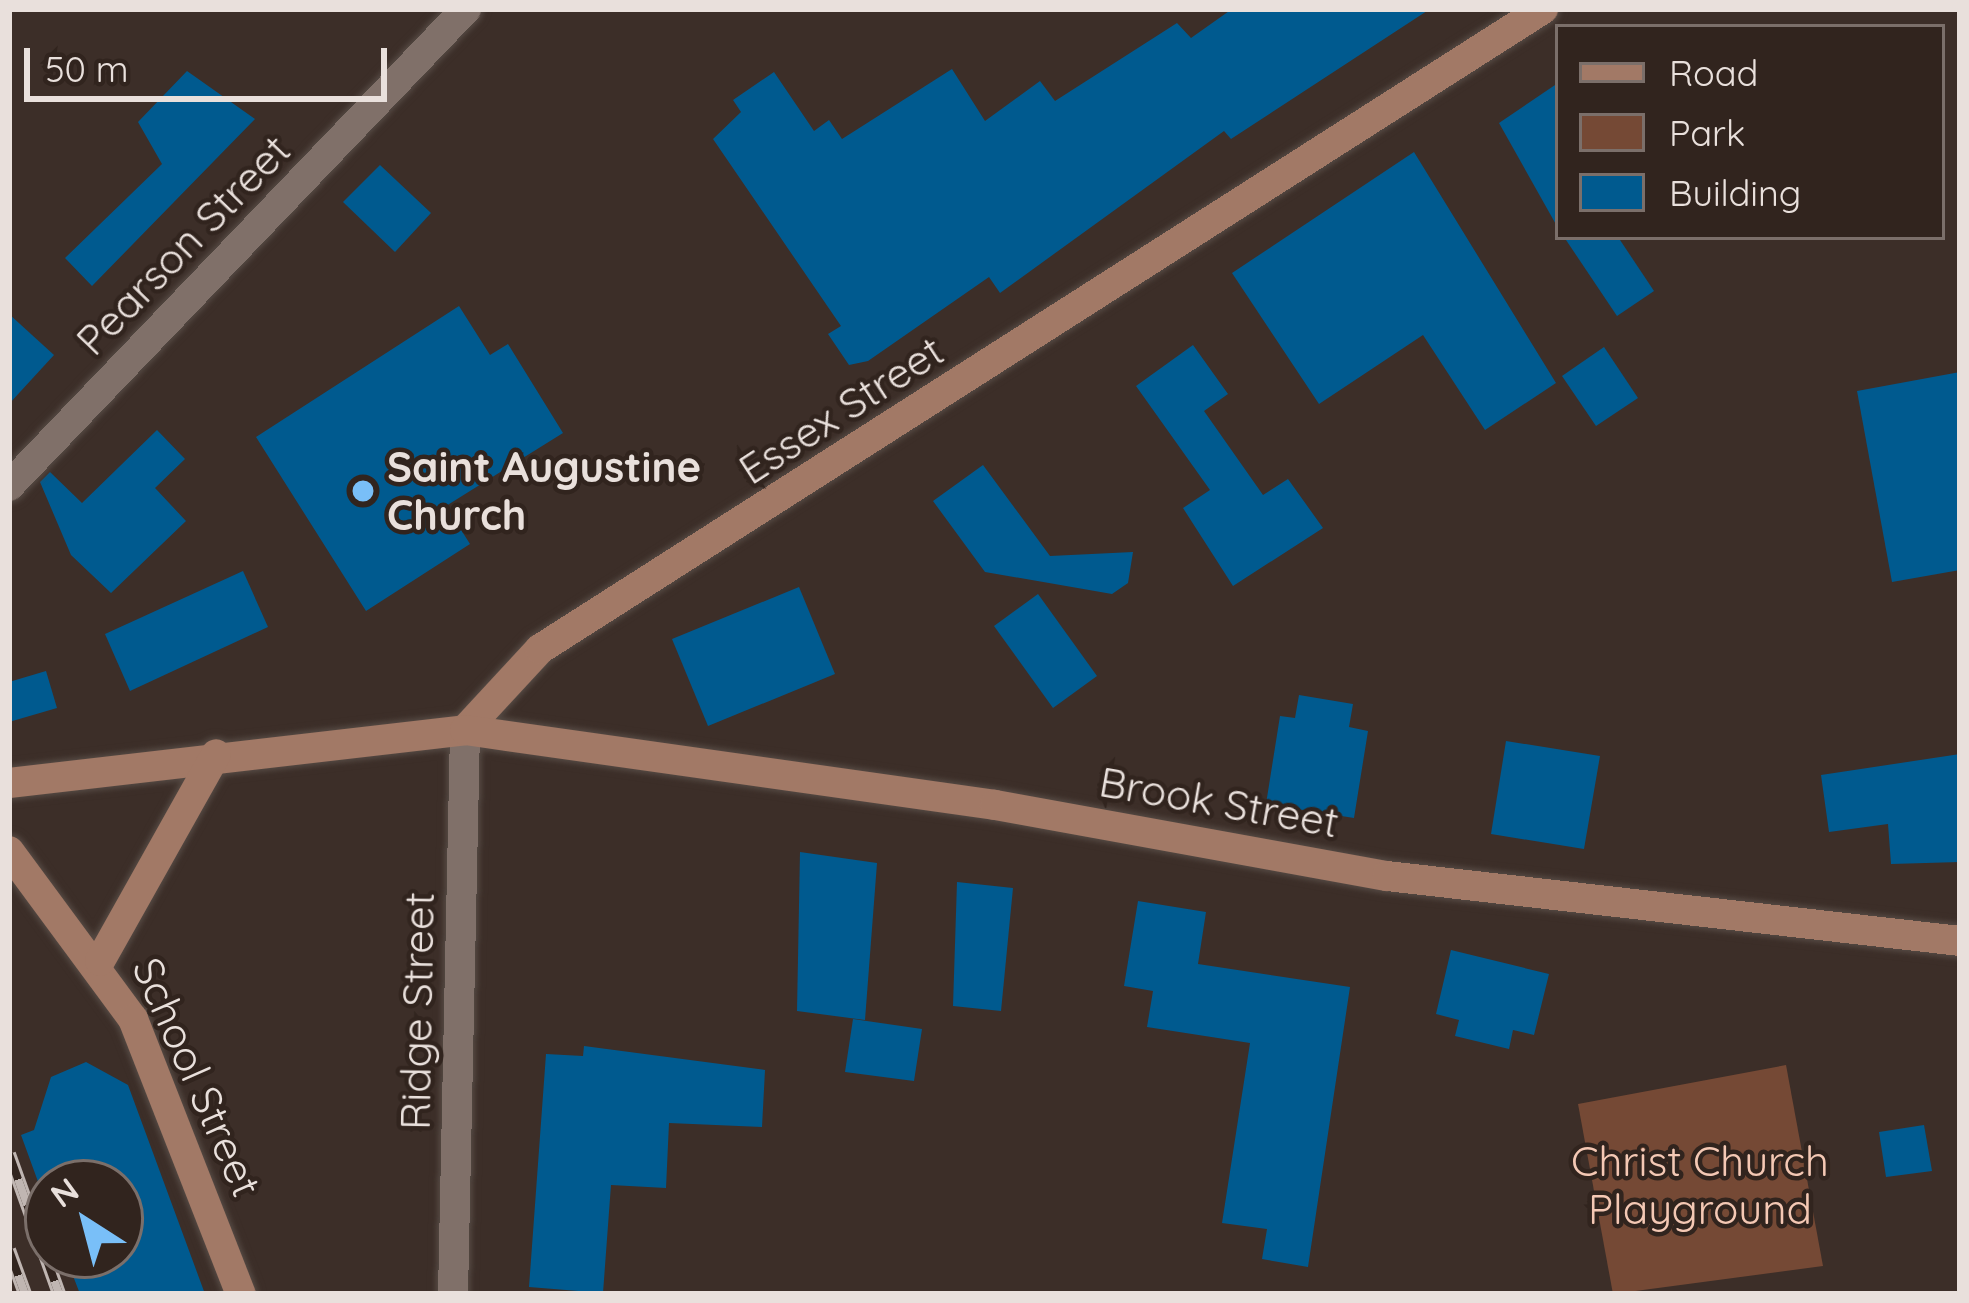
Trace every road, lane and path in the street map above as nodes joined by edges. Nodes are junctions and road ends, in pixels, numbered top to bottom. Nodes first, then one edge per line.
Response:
1 (466, 9) edge
2 (1543, 9) edge
3 (9, 486) edge
4 (465, 730) junction
5 (216, 754) junction
6 (9, 783) edge
7 (9, 851) edge
8 (1960, 940) edge
9 (100, 961) junction
10 (241, 1294) edge
11 (453, 1294) edge

1 - 3 street, Pearson Street
2 - 4 main road, Essex Street
4 - 5 main road
4 - 8 main road, Brook Street
4 - 11 street, Ridge Street
5 - 6 main road
5 - 9 main road
7 - 9 main road, School Street
9 - 10 main road, School Street

